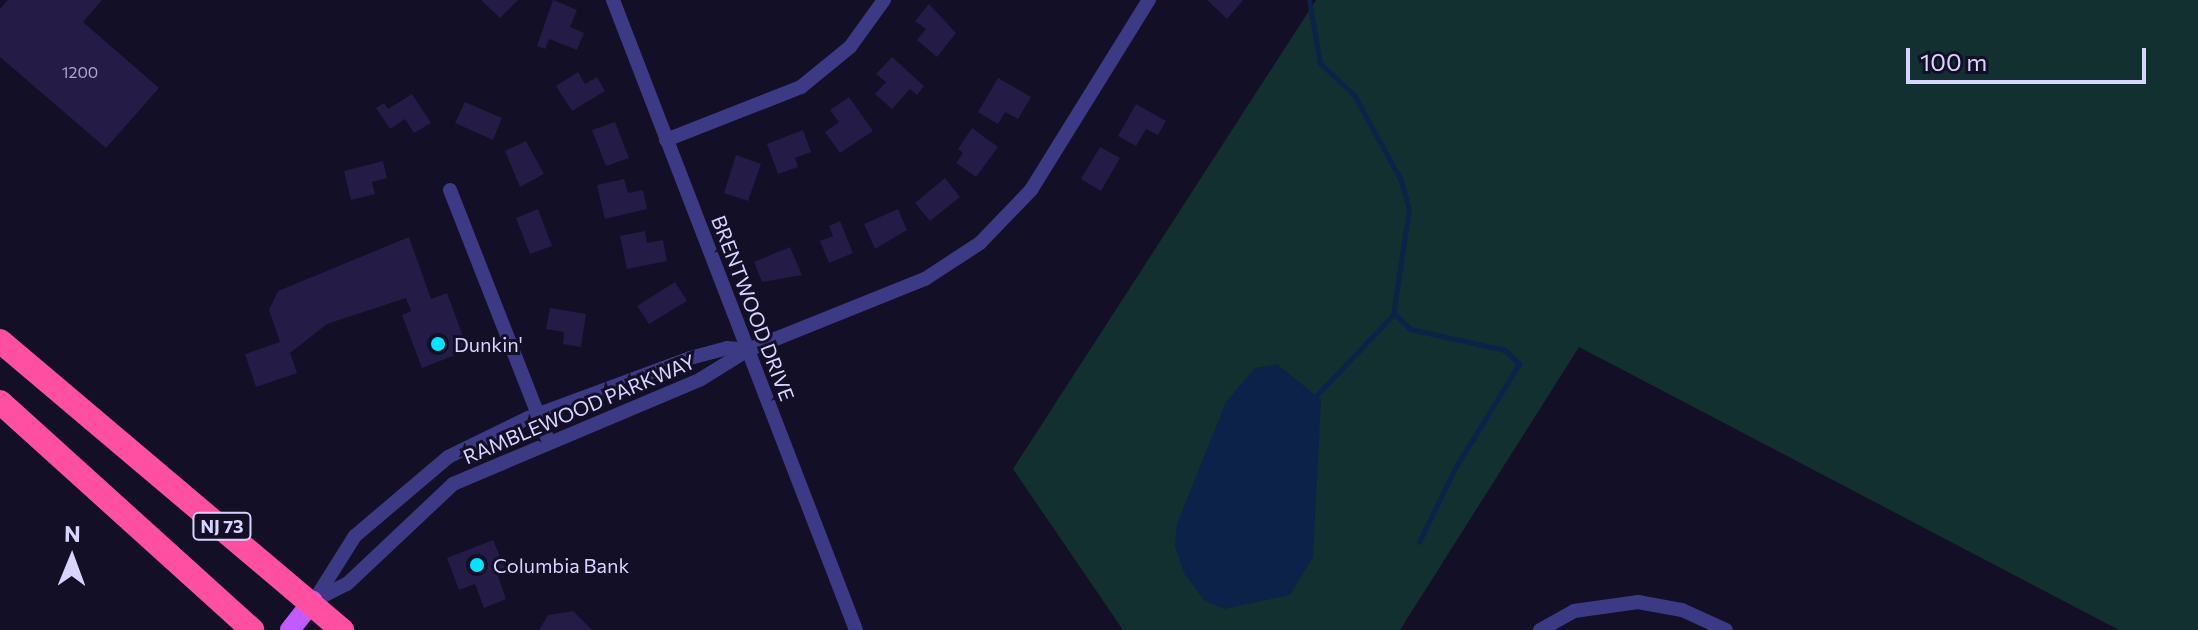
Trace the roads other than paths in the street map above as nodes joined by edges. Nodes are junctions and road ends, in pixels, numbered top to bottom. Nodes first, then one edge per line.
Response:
1 (613, 0) edge
2 (884, 0) edge
3 (1149, 0) edge
4 (666, 140) junction
5 (450, 190) dead end
6 (0, 341) edge
7 (748, 350) junction
8 (0, 402) edge
9 (538, 415) junction
10 (549, 442) junction
11 (313, 601) junction
12 (252, 630) edge
13 (290, 630) edge
14 (342, 630) edge
15 (856, 630) edge
16 (1540, 630) edge
17 (1726, 630) edge

1 - 4 street, BRENTWOOD DRIVE
2 - 4 street
3 - 7 street, RAMBLEWOOD PARKWAY
4 - 7 street, BRENTWOOD DRIVE
5 - 9 street
6 - 11 highway, NJ 73
7 - 9 street, RAMBLEWOOD PARKWAY
7 - 10 street, RAMBLEWOOD PARKWAY
7 - 15 street, BRENTWOOD DRIVE
8 - 12 highway, NJ 73
9 - 10 street
9 - 11 street, RAMBLEWOOD PARKWAY
10 - 11 street, RAMBLEWOOD PARKWAY
11 - 13 main road
11 - 14 highway, NJ 73
16 - 17 street

